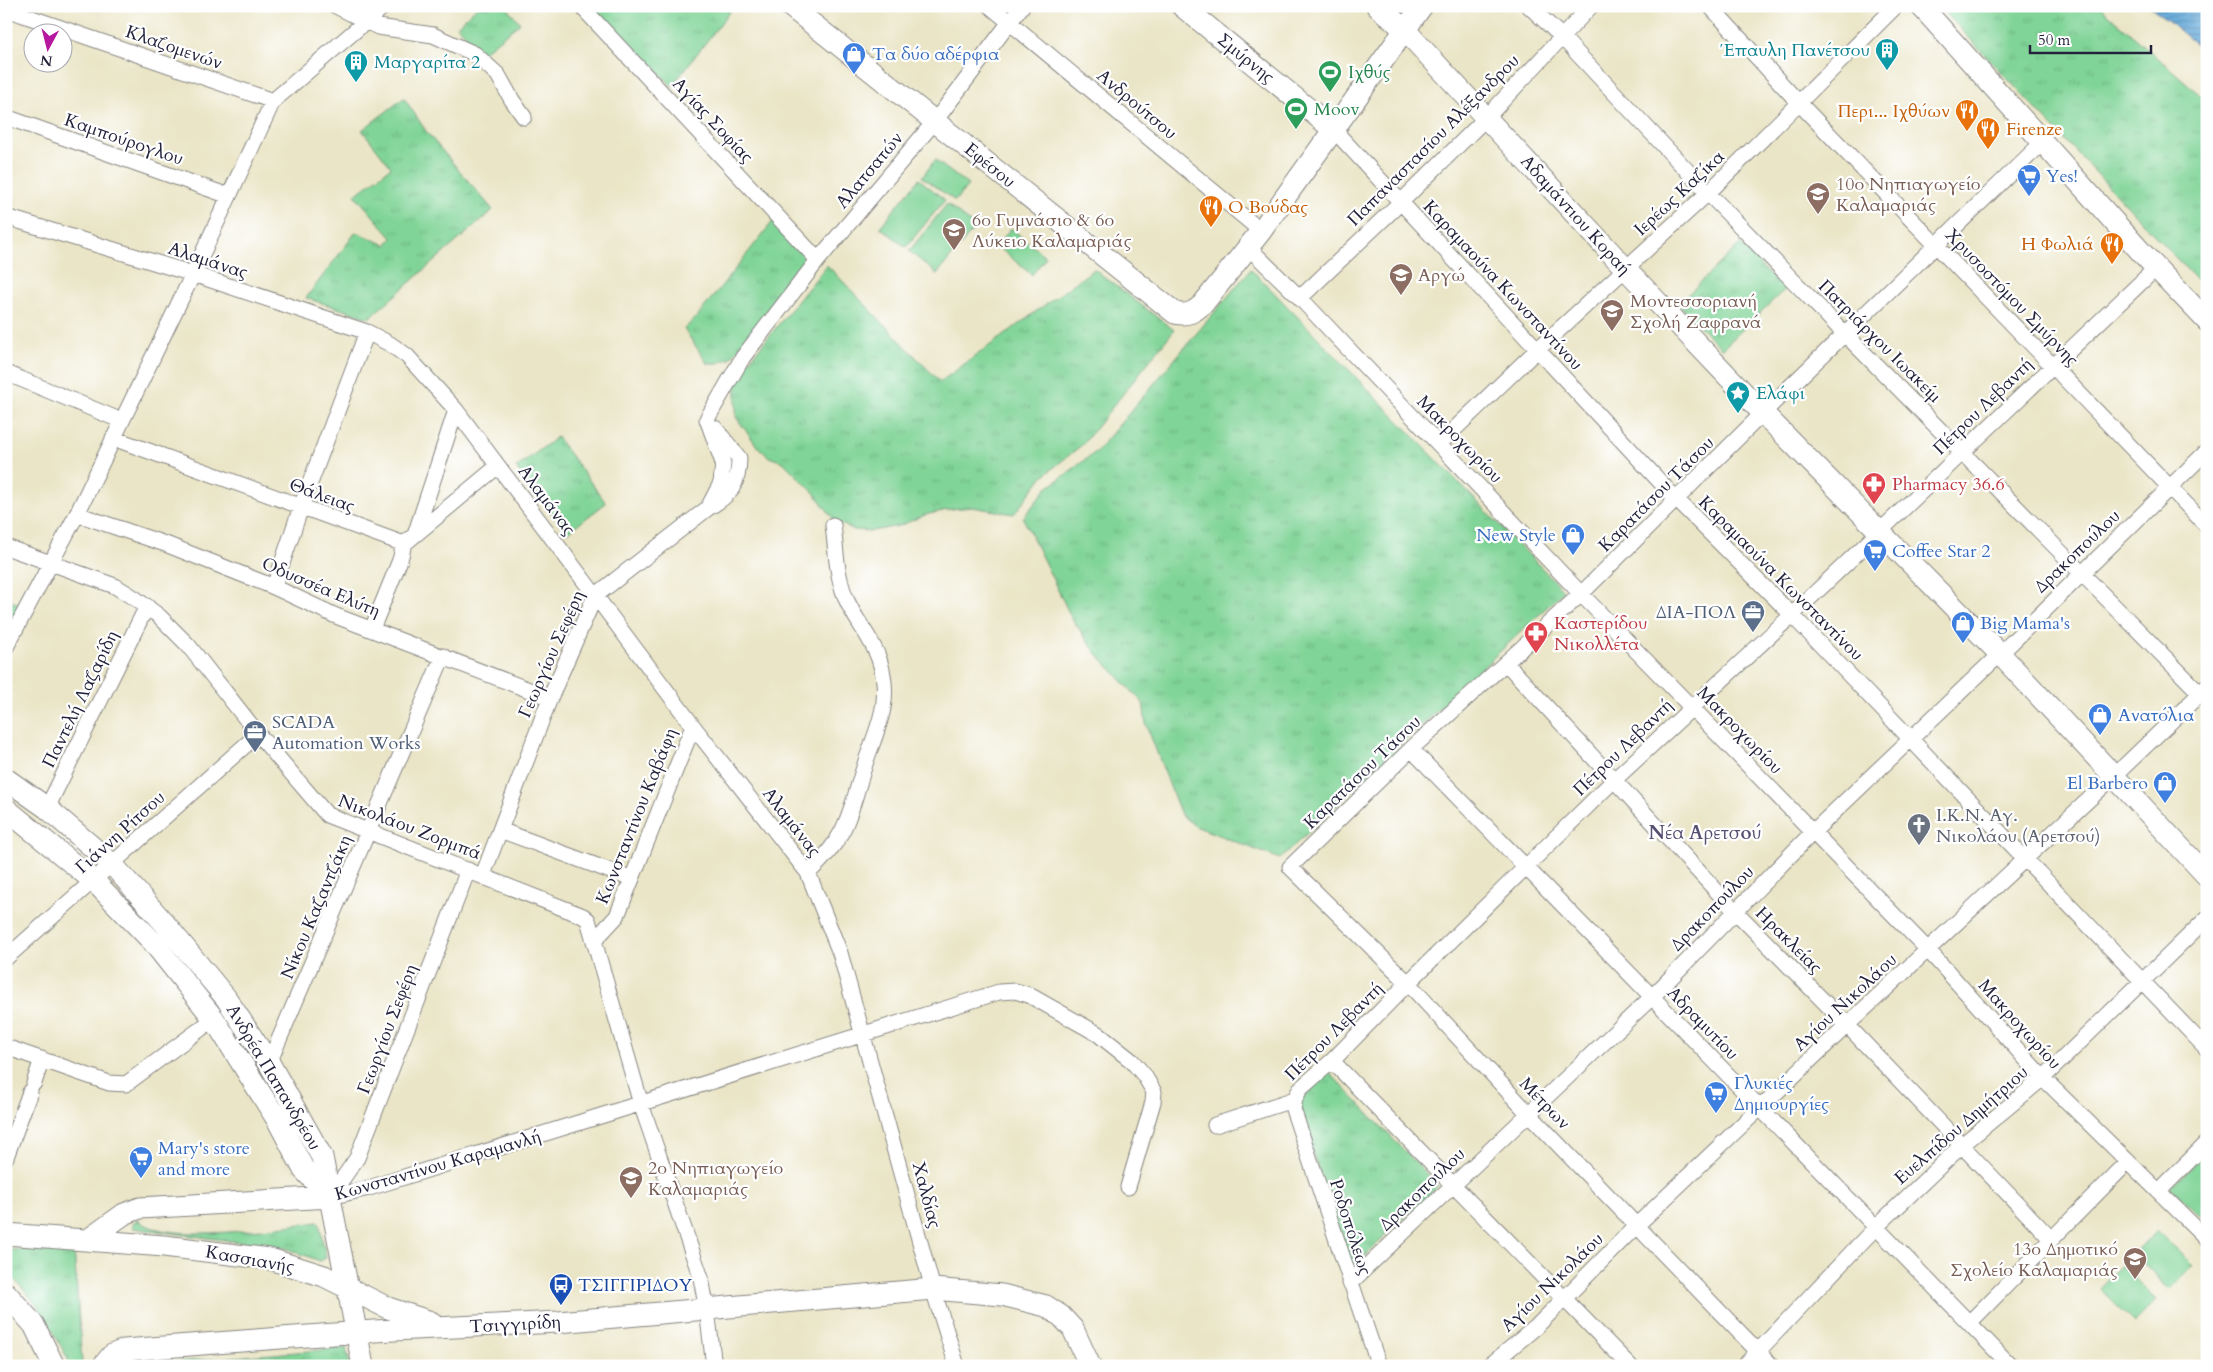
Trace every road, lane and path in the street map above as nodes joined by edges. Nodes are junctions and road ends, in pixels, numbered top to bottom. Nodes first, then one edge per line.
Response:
1 (336, 6) edge
2 (384, 6) edge
3 (582, 6) edge
4 (790, 6) edge
5 (990, 6) edge
6 (1022, 6) edge
7 (1182, 6) edge
8 (1377, 6) edge
9 (1422, 6) edge
10 (1529, 6) edge
11 (1591, 6) edge
12 (1710, 6) edge
13 (1896, 6) edge
14 (1920, 6) edge
15 (6, 8) edge
16 (366, 20) junction
17 (1010, 22) junction
18 (1404, 29) junction
19 (1561, 36) junction
20 (273, 100) junction
21 (1799, 103) junction
22 (6, 117) edge
23 (524, 117) dead end
24 (1486, 117) junction
25 (935, 121) junction
26 (1333, 129) junction
27 (2043, 142) junction
28 (1708, 193) junction
29 (229, 196) junction
30 (1401, 202) junction
31 (6, 217) edge
32 (1254, 239) junction
33 (1937, 246) junction
34 (818, 260) junction
35 (1625, 268) junction
36 (2156, 268) junction
37 (193, 274) junction
38 (1300, 298) junction
39 (2207, 321) edge
40 (367, 332) junction
41 (1845, 334) junction
42 (1537, 350) junction
43 (2053, 364) junction
44 (6, 373) edge
45 (456, 410) junction
46 (1763, 413) junction
47 (707, 419) joint
48 (122, 422) junction
49 (114, 438) junction
50 (1439, 444) junction
51 (2207, 451) edge
52 (1963, 452) junction
53 (498, 466) junction
54 (2169, 487) junction
55 (1678, 500) junction
56 (301, 507) junction
57 (77, 514) junction
58 (833, 524) dead end
59 (2207, 526) edge
60 (1880, 531) junction
61 (410, 540) junction
62 (6, 547) edge
63 (52, 563) junction
64 (2081, 572) junction
65 (274, 587) junction
66 (1582, 594) junction
67 (595, 596) junction
68 (147, 606) junction
69 (1792, 615) junction
70 (372, 629) junction
71 (6, 647) edge
72 (2000, 654) junction
73 (443, 656) junction
74 (1506, 662) junction
75 (2204, 693) edge
76 (550, 698) junction
77 (1692, 707) junction
78 (693, 726) junction
79 (258, 734) junction
80 (1911, 738) junction
81 (1410, 749) junction
82 (2113, 777) junction
83 (6, 779) edge
84 (1613, 781) junction
85 (47, 808) junction
86 (6, 809) edge
87 (500, 830) junction
88 (368, 831) junction
89 (1813, 832) junction
90 (2024, 860) junction
91 (112, 864) junction
92 (1290, 867) joint
93 (1526, 868) junction
94 (475, 872) junction
95 (808, 873) junction
96 (2207, 876) edge
97 (632, 879) junction
98 (94, 881) junction
99 (1735, 911) junction
100 (2207, 918) edge
101 (594, 941) junction
102 (1928, 950) junction
103 (6, 958) edge
104 (2142, 982) junction
105 (1408, 983) junction
106 (1652, 997) junction
107 (214, 1019) junction
108 (1847, 1025) junction
109 (863, 1034) junction
110 (6, 1047) edge
111 (2207, 1049) edge
112 (42, 1059) junction
113 (1332, 1061) junction
114 (269, 1063) junction
115 (2043, 1078) junction
116 (1295, 1099) junction
117 (640, 1104) junction
118 (1760, 1108) junction
119 (1528, 1113) junction
120 (1214, 1125) dead end
121 (2207, 1143) edge
122 (1962, 1145) junction
123 (6, 1156) edge
124 (2120, 1170) dead end
125 (1452, 1186) junction
126 (2164, 1186) dead end
127 (1128, 1187) dead end
128 (330, 1197) junction
129 (1638, 1225) junction
130 (1876, 1227) junction
131 (6, 1234) edge
132 (89, 1239) junction
133 (2207, 1239) edge
134 (2051, 1240) junction
135 (1350, 1283) junction
136 (348, 1287) junction
137 (933, 1289) junction
138 (6, 1293) edge
139 (1565, 1298) junction
140 (708, 1310) junction
141 (1975, 1316) dead end
142 (461, 1326) junction
143 (356, 1332) junction
144 (1759, 1351) junction
145 (54, 1366) edge
146 (103, 1366) edge
147 (363, 1366) edge
148 (714, 1366) edge
149 (957, 1366) edge
150 (1090, 1366) edge
151 (1379, 1366) edge
152 (1489, 1366) edge
153 (1630, 1366) edge
154 (1744, 1366) edge
155 (1772, 1366) edge
156 (2011, 1366) edge

1 - 16 street
2 - 16 street
3 - 34 street, Αγίας Σοφίας
4 - 25 main road, Εφέσου
5 - 17 street, Ανδρούτσου
6 - 17 street, Αλατσατών
7 - 26 main road, Σμύρνης
8 - 18 main road, Αδαμάντιου Κοραή
9 - 18 main road
10 - 19 street, Πατριάρχου Ιωακείμ
11 - 19 street, Παπαναστασίου Αλέξανδρου
12 - 21 street, Χρυσοστόμου Σμύρνης
13 - 21 street, Ιερέως Καζίκα
14 - 27 main road
15 - 20 street, Κλαζομενών
16 - 20 street
16 - 23 street
17 - 25 street, Αλατσατών
17 - 32 street, Ανδρούτσου
18 - 24 main road, Αδαμάντιου Κοραή
18 - 26 main road
19 - 24 street, Παπαναστασίου Αλέξανδρου
19 - 28 street, Πατριάρχου Ιωακείμ
20 - 29 street
21 - 28 street, Ιερέως Καζίκα
21 - 33 street, Χρυσοστόμου Σμύρνης
22 - 29 street, Καμπούρογλου
24 - 30 street, Παπαναστασίου Αλέξανδρου
24 - 35 main road, Αδαμάντιου Κοραή
25 - 32 main road, Εφέσου
25 - 34 street, Αλατσατών
26 - 30 street, Καραμαούνα Κωνσταντίνου
26 - 32 main road
27 - 33 street, Καρατάσου Τάσου
27 - 36 main road
28 - 35 street, Ιερέως Καζίκα
28 - 41 street, Πατριάρχου Ιωακείμ
29 - 37 street
30 - 38 street, Παπαναστασίου Αλέξανδρου
30 - 42 street, Καραμαούνα Κωνσταντίνου
31 - 37 street, Αλαμάνας
32 - 38 street, Μακροχωρίου
33 - 41 street, Καρατάσου Τάσου
33 - 43 street, Χρυσοστόμου Σμύρνης
34 - 47 street, Αλατσατών
35 - 42 street, Ιερέως Καζίκα
35 - 46 main road, Αδαμάντιου Κοραή
36 - 39 main road
36 - 43 street, Πέτρου Λεβαντή
37 - 40 street, Αλαμάνας
37 - 48 street
38 - 50 street, Μακροχωρίου
40 - 45 street, Αλαμάνας
40 - 56 street
41 - 46 street, Καρατάσου Τάσου
41 - 52 street, Πατριάρχου Ιωακείμ
42 - 50 street, Ιερέως Καζίκα
42 - 55 street, Καραμαούνα Κωνσταντίνου
43 - 52 street, Πέτρου Λεβαντή
43 - 54 street, Χρυσοστόμου Σμύρνης
44 - 48 street
45 - 53 street, Αλαμάνας
45 - 61 street
46 - 55 street, Καρατάσου Τάσου
46 - 60 main road, Αδαμάντιου Κοραή
47 - 67 street, Γεωργίου Σεφέρη
48 - 49 street
49 - 56 street, Θάλειας
49 - 57 street
50 - 66 street, Μακροχωρίου
51 - 54 street, Δρακοπούλου
52 - 60 street, Πέτρου Λεβαντή
52 - 64 street, Πατριάρχου Ιωακείμ
53 - 61 street
53 - 67 street, Αλαμάνας
54 - 59 street, Χρυσοστόμου Σμύρνης
54 - 64 street, Δρακοπούλου
55 - 66 street, Καρατάσου Τάσου
55 - 69 street, Καραμαούνα Κωνσταντίνου
56 - 61 street, Θάλειας
56 - 65 street
57 - 63 street
57 - 65 street, Οδυσσέα Ελύτη
58 - 95 street
60 - 69 street, Πέτρου Λεβαντή
60 - 72 main road, Αδαμάντιου Κοραή
61 - 70 street
62 - 63 street, Νικολάου Ζορμπά
63 - 68 street, Νικολάου Ζορμπά
63 - 71 street
64 - 72 street, Δρακοπούλου
64 - 75 street, Πατριάρχου Ιωακείμ
65 - 70 street, Οδυσσέα Ελύτη
66 - 74 street, Καρατάσου Τάσου
66 - 77 street, Μακροχωρίου
67 - 76 street, Γεωργίου Σεφέρη
67 - 78 street, Αλαμάνας
68 - 79 street, Νικολάου Ζορμπά
68 - 85 street, Παντελή Λαζαρίδη
69 - 77 street, Πέτρου Λεβαντή
69 - 80 street, Καραμαούνα Κωνσταντίνου
70 - 73 street, Οδυσσέα Ελύτη
72 - 80 street, Δρακοπούλου
72 - 82 main road, Αδαμάντιου Κοραή
73 - 76 street, Οδυσσέα Ελύτη
73 - 88 street, Νίκου Καζαντζάκη
74 - 81 street, Καρατάσου Τάσου
74 - 84 street, Ηρακλείας
75 - 82 street, Αγίου Νικολάου
76 - 87 street, Γεωργίου Σεφέρη
77 - 84 street, Πέτρου Λεβαντή
77 - 89 street, Μακροχωρίου
78 - 95 street, Αλαμάνας
78 - 97 street, Κωνσταντίνου Καβάφη
79 - 88 street, Νικολάου Ζορμπά
79 - 91 street, Γιάννη Ρίτσου
80 - 89 street, Δρακοπούλου
80 - 90 street, Καραμαούνα Κωνσταντίνου
81 - 92 street, Καρατάσου Τάσου
81 - 93 street, Αδραμυτίου
82 - 90 street, Αγίου Νικολάου
82 - 96 main road, Αδαμάντιου Κοραή
83 - 85 main road, Ανδρέα Παπανδρέου
84 - 93 street, Πέτρου Λεβαντή
84 - 99 street, Ηρακλείας
85 - 91 main road, Ανδρέα Παπανδρέου
86 - 98 main road, Ανδρέα Παπανδρέου
87 - 94 street, Γεωργίου Σεφέρη
87 - 97 street
88 - 94 street, Νικολάου Ζορμπά
88 - 114 street, Νίκου Καζαντζάκη
89 - 99 street, Δρακοπούλου
89 - 102 street, Μακροχωρίου
90 - 102 street, Αγίου Νικολάου
90 - 104 street, Καραμαούνα Κωνσταντίνου
91 - 98 street, Γιάννη Ρίτσου
91 - 114 main road, Ανδρέα Παπανδρέου
92 - 105 street, Μέτρων
93 - 105 street, Πέτρου Λεβαντή
93 - 106 street, Αδραμυτίου
94 - 101 street, Νικολάου Ζορμπά
94 - 128 street, Γεωργίου Σεφέρη
95 - 109 street, Αλαμάνας
97 - 101 street, Κωνσταντίνου Καβάφη
98 - 103 street, Γιάννη Ρίτσου
98 - 107 main road, Ανδρέα Παπανδρέου
99 - 106 street, Δρακοπούλου
99 - 108 street, Ηρακλείας
100 - 104 street, Ευελπίδου Δημήτριου
101 - 117 street, Νικολάου Ζορμπά
102 - 108 street, Αγίου Νικολάου
102 - 115 street, Μακροχωρίου
104 - 111 street, Καραμαούνα Κωνσταντίνου
104 - 115 street, Ευελπίδου Δημήτριου
105 - 113 street, Πέτρου Λεβαντή
105 - 119 street, Μέτρων
106 - 118 street, Αδραμυτίου
106 - 119 street, Δρακοπούλου
107 - 112 street
107 - 128 main road, Ανδρέα Παπανδρέου
108 - 118 street, Αγίου Νικολάου
108 - 122 street, Ηρακλείας
109 - 117 street, Κωνσταντίνου Καραμανλή
109 - 127 street, Κωνσταντίνου Καραμανλή
109 - 137 street, Χαλδίας
110 - 112 street
112 - 123 street
113 - 116 street, Πέτρου Λεβαντή
113 - 125 street
114 - 128 main road, Ανδρέα Παπανδρέου
115 - 122 street, Ευελπίδου Δημήτριου
115 - 133 street, Μακροχωρίου
116 - 120 street, Πέτρου Λεβαντή
116 - 135 street, Ροδοπόλεως
117 - 128 street, Κωνσταντίνου Καραμανλή
117 - 140 street, Νικολάου Ζορμπά
118 - 129 street, Αγίου Νικολάου
118 - 130 street, Αδραμυτίου
119 - 125 street, Δρακοπούλου
119 - 129 street, Μέτρων
121 - 126 street
122 - 130 street, Ευελπίδου Δημήτριου
122 - 134 street, Ηρακλείας
124 - 134 street
125 - 135 street, Δρακοπούλου
125 - 139 street
128 - 132 main road, Κωνσταντίνου Καραμανλή
128 - 136 main road
129 - 139 street, Αγίου Νικολάου
129 - 144 street, Μέτρων
130 - 144 street, Ευελπίδου Δημήτριου
130 - 156 street, Αδραμυτίου
131 - 132 main road
132 - 136 main road, Κασσιανής
134 - 141 street
135 - 151 street, Ροδοπόλεως
136 - 142 main road, Κασσιανής
136 - 143 main road
137 - 140 main road, Τσιγγιρίδη
137 - 149 street, Χαλδίας
137 - 150 main road, Τσιγγιρίδη
138 - 145 main road
139 - 152 street, Αγίου Νικολάου
139 - 153 street
140 - 142 main road, Τσιγγιρίδη
140 - 148 street, Νικολάου Ζορμπά
142 - 143 main road, Τσιγγιρίδη
143 - 146 main road, Τσιγγιρίδη
143 - 147 main road
144 - 154 street, Ευελπίδου Δημήτριου
144 - 155 street, Μέτρων

